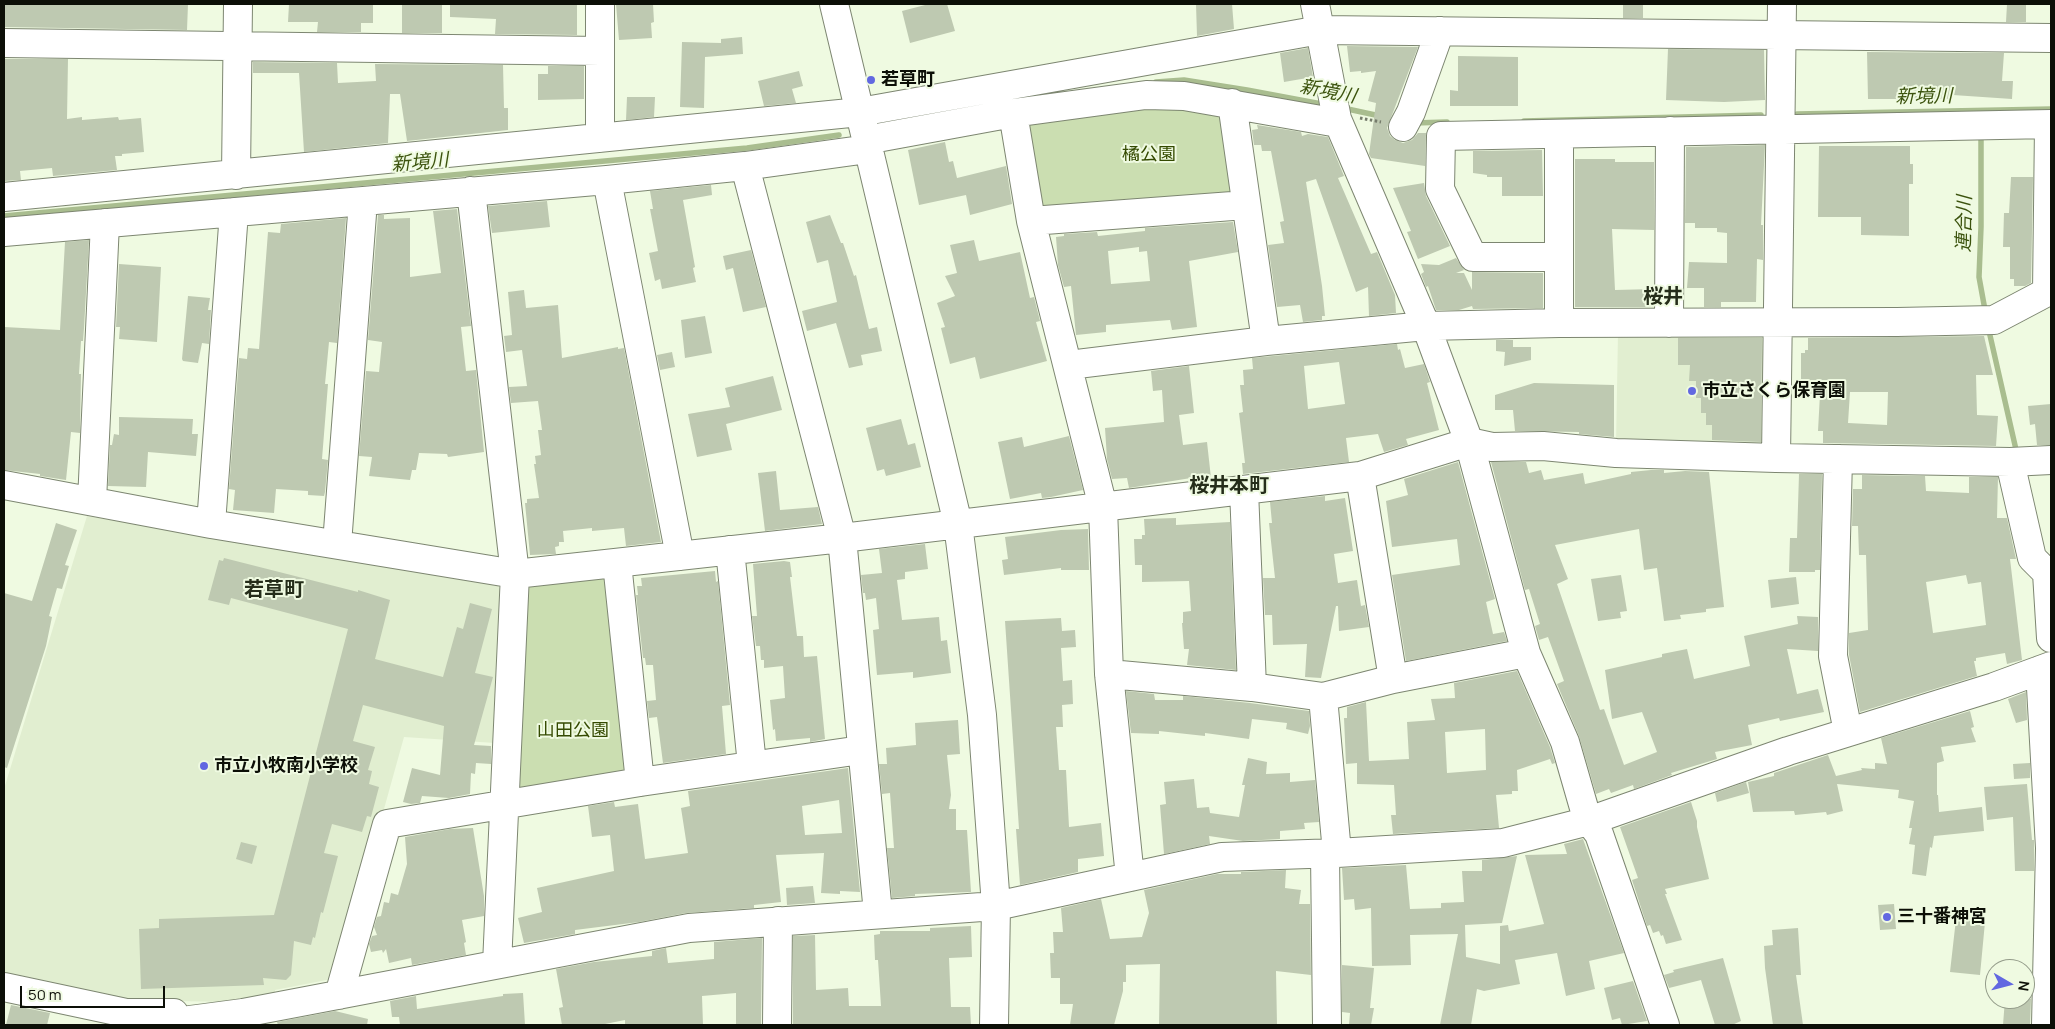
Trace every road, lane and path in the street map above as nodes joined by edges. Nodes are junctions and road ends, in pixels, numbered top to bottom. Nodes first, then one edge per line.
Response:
1 (238, 4) edge
2 (600, 4) edge
3 (834, 4) edge
4 (1782, 4) edge
5 (1318, 17) edge
6 (1440, 31) junction
7 (1781, 36) junction
8 (2051, 38) edge
9 (4, 43) edge
10 (237, 46) junction
11 (600, 51) junction
12 (1232, 103) junction
13 (860, 112) junction
14 (1335, 112) junction
15 (1013, 113) junction
16 (1405, 122) dead end
17 (2050, 124) edge
18 (1779, 130) junction
19 (1670, 131) junction
20 (1559, 134) junction
21 (600, 138) junction
22 (867, 145) junction
23 (503, 146) junction
24 (745, 166) junction
25 (236, 175) junction
26 (607, 180) junction
27 (506, 181) junction
28 (471, 191) junction
29 (4, 197) edge
30 (364, 201) junction
31 (1246, 205) junction
32 (234, 212) junction
33 (1031, 221) junction
34 (105, 223) junction
35 (4, 232) edge
36 (1559, 257) junction
37 (1778, 322) junction
38 (1559, 323) junction
39 (1669, 323) junction
40 (1426, 326) junction
41 (1266, 341) junction
42 (1069, 365) junction
43 (1469, 442) junction
44 (1776, 458) junction
45 (1838, 459) junction
46 (2051, 460) edge
47 (2010, 462) junction
48 (1360, 476) junction
49 (4, 486) edge
50 (1244, 490) junction
51 (92, 501) junction
52 (1102, 506) junction
53 (211, 524) junction
54 (958, 524) junction
55 (842, 538) junction
56 (337, 544) junction
57 (730, 550) junction
58 (680, 556) junction
59 (617, 563) junction
60 (515, 574) junction
61 (2051, 638) edge
62 (1526, 652) junction
63 (2045, 668) edge
64 (1109, 674) junction
65 (1393, 679) junction
66 (1252, 687) junction
67 (1323, 697) junction
68 (1848, 732) junction
69 (861, 750) junction
70 (752, 765) junction
71 (640, 782) junction
72 (503, 805) junction
73 (1589, 820) junction
74 (1331, 854) junction
75 (1130, 877) junction
76 (996, 906) junction
77 (878, 913) junction
78 (778, 921) junction
79 (497, 964) junction
80 (4, 988) edge
81 (340, 995) junction
82 (242, 1013) junction
83 (87, 1016) edge
84 (152, 1025) edge
85 (777, 1025) edge
86 (994, 1025) edge
87 (1326, 1025) edge
88 (1665, 1025) edge
89 (2046, 1025) edge

1 - 10 street
2 - 11 street
3 - 13 street
4 - 7 street
5 - 6 street
5 - 13 street
5 - 14 street
6 - 7 street
6 - 16 street
7 - 8 street
7 - 18 street
9 - 10 street
10 - 11 street
10 - 25 street
11 - 21 street
12 - 14 street
12 - 15 street
12 - 31 street
13 - 21 street
13 - 22 street
14 - 40 street
15 - 22 street
15 - 33 street
17 - 18 street
17 - 37 street
18 - 19 street
18 - 37 street
19 - 20 street
19 - 39 street
20 - 36 street
20 - 36 street
21 - 23 street
22 - 24 street
22 - 54 street
23 - 25 street
23 - 27 street
24 - 26 street
24 - 55 street
25 - 29 street
26 - 27 street
26 - 58 street
27 - 28 street
28 - 30 street
28 - 60 street
30 - 32 street
30 - 56 street
31 - 33 street
31 - 41 street
32 - 34 street
32 - 53 street
33 - 42 street
34 - 35 street
34 - 51 street
36 - 38 street
37 - 39 street
37 - 44 street
38 - 39 street
38 - 40 street
40 - 41 street
40 - 43 street
41 - 42 street
42 - 52 street
43 - 44 street
43 - 48 street
43 - 62 street
44 - 45 street
45 - 47 street
45 - 68 street
46 - 47 street
47 - 61 street
48 - 50 street
48 - 65 street
49 - 51 street
50 - 52 street
50 - 66 street
51 - 53 street
52 - 54 street
52 - 64 street
53 - 56 street
54 - 55 street
54 - 76 street
55 - 57 street
55 - 69 street
56 - 60 street
57 - 58 street
57 - 70 street
58 - 59 street
59 - 60 street
59 - 71 street
60 - 72 street
62 - 65 street
62 - 73 street
63 - 68 street
63 - 89 street
64 - 66 street
64 - 75 street
65 - 67 street
66 - 67 street
67 - 74 street
68 - 73 street
69 - 70 street
69 - 77 street
70 - 71 street
71 - 72 street
72 - 79 street
72 - 81 street
73 - 74 street
73 - 88 street
74 - 75 street
74 - 87 street
75 - 76 street
76 - 77 street
76 - 86 street
77 - 78 street
78 - 79 street
78 - 85 street
79 - 81 street
80 - 83 street
81 - 82 street
82 - 83 street
82 - 84 street

